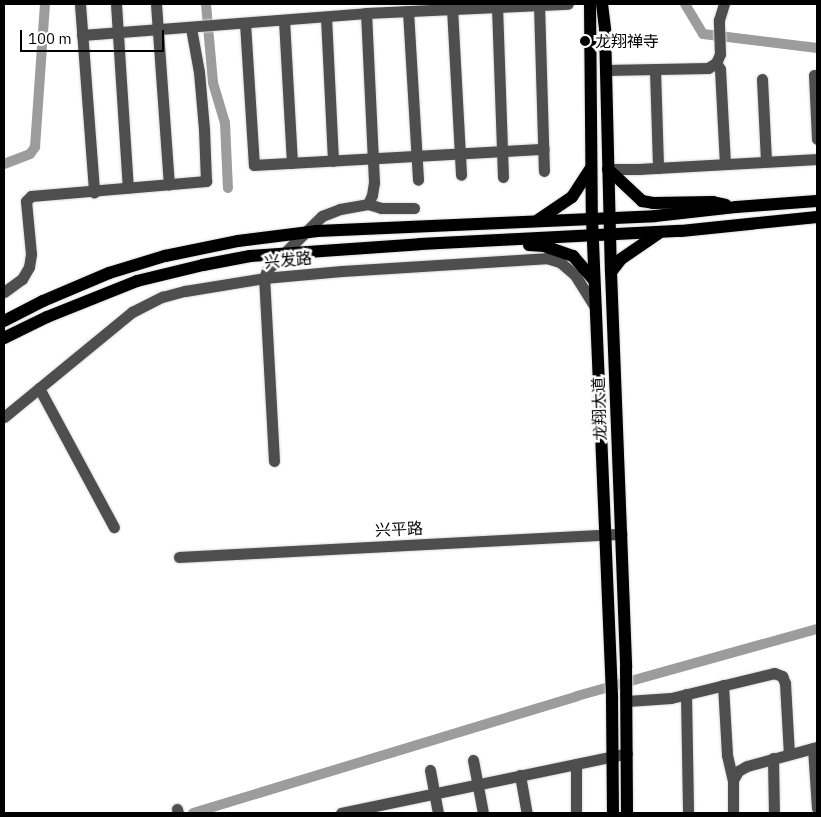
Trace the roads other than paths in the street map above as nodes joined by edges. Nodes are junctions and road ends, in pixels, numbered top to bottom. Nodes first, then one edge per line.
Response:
1 (80, 4) edge
2 (116, 4) edge
3 (156, 4) edge
4 (568, 4) edge
5 (590, 4) edge
6 (602, 4) edge
7 (724, 4) edge
8 (539, 5) edge
9 (496, 6) junction
10 (452, 8) junction
11 (408, 11) junction
12 (366, 13) junction
13 (326, 16) junction
14 (284, 20) junction
15 (245, 23) junction
16 (193, 27) junction
17 (158, 30) junction
18 (118, 33) junction
19 (82, 35) junction
20 (716, 63) junction
21 (605, 70) junction
22 (655, 70) junction
23 (814, 75) dead end
24 (762, 79) dead end
25 (817, 139) edge
26 (544, 149) junction
27 (502, 151) junction
28 (460, 154) junction
29 (417, 156) junction
30 (373, 158) junction
31 (817, 159) edge
32 (333, 161) junction
33 (766, 161) junction
34 (292, 163) junction
35 (725, 164) junction
36 (591, 168) junction
37 (658, 168) junction
38 (608, 169) junction
39 (544, 171) dead end
40 (461, 175) dead end
41 (503, 176) dead end
42 (418, 180) dead end
43 (170, 185) junction
44 (128, 188) junction
45 (94, 192) junction
46 (817, 201) edge
47 (368, 204) junction
48 (736, 207) junction
49 (414, 208) dead end
50 (817, 217) edge
51 (592, 218) junction
52 (609, 218) junction
53 (536, 221) junction
54 (660, 232) junction
55 (303, 233) junction
56 (610, 234) junction
57 (593, 235) junction
58 (456, 242) junction
59 (283, 254) junction
60 (611, 272) junction
61 (264, 278) junction
62 (594, 280) junction
63 (4, 292) edge
64 (595, 307) junction
65 (4, 321) edge
66 (4, 338) edge
67 (39, 388) junction
68 (4, 417) edge
69 (274, 461) dead end
70 (114, 527) dead end
71 (605, 534) junction
72 (621, 534) junction
73 (179, 557) dead end
74 (723, 685) junction
75 (686, 694) junction
76 (626, 697) junction
77 (815, 747) edge
78 (627, 753) junction
79 (789, 754) junction
80 (613, 755) junction
81 (773, 758) junction
82 (473, 760) dead end
83 (576, 764) junction
84 (430, 770) dead end
85 (520, 775) junction
86 (733, 780) junction
87 (478, 784) junction
88 (434, 794) junction
89 (397, 807) edge
90 (817, 808) edge
91 (349, 812) edge
92 (438, 813) edge
93 (483, 813) edge
94 (527, 813) edge
95 (576, 813) edge
96 (613, 813) edge
97 (628, 813) edge
98 (688, 813) edge
99 (733, 813) edge
100 (774, 813) edge

1 - 19 street
2 - 18 street
3 - 17 street
4 - 8 street
5 - 36 main road, 龙翔大道
6 - 21 main road, 龙翔大道
7 - 20 street
8 - 9 street
8 - 26 street
9 - 10 street
9 - 27 street
10 - 11 street
10 - 28 street
11 - 12 street
11 - 29 street
12 - 13 street
12 - 30 street
13 - 14 street
13 - 32 street
14 - 15 street
14 - 34 street
15 - 16 street
15 - 34 street
16 - 17 street
16 - 43 street
17 - 18 street
17 - 43 street
18 - 19 street
18 - 44 street
19 - 45 street
20 - 22 street
20 - 35 street
21 - 22 street
21 - 38 main road, 龙翔大道
22 - 37 street
23 - 25 street
24 - 33 street
26 - 27 street
26 - 39 street
27 - 28 street
27 - 41 street
28 - 29 street
28 - 40 street
29 - 30 street
29 - 42 street
30 - 32 street
30 - 47 street
31 - 33 street
32 - 34 street
33 - 35 street
35 - 37 street
36 - 51 main road, 龙翔大道
36 - 53 main road
37 - 38 street
38 - 48 main road
38 - 52 main road, 龙翔大道
43 - 44 street
44 - 45 street
45 - 63 street
46 - 48 main road
47 - 49 street
47 - 55 street
48 - 52 main road
50 - 54 main road
51 - 52 main road
51 - 53 main road
51 - 57 main road, 龙翔大道
52 - 56 main road, 龙翔大道
53 - 55 main road
54 - 56 main road
54 - 60 main road
55 - 59 street
55 - 65 main road
56 - 57 main road
56 - 60 main road, 龙翔大道
57 - 58 main road
57 - 62 main road, 龙翔大道
58 - 59 main road
58 - 62 main road
59 - 61 street
59 - 66 main road
60 - 72 main road, 龙翔大道
61 - 64 street, 兴发路
61 - 67 street, 兴发路
61 - 69 street
62 - 64 main road, 龙翔大道
64 - 71 main road, 龙翔大道
67 - 68 street, 兴发路
67 - 70 street
71 - 72 street, 兴平路
71 - 73 street, 兴平路
71 - 80 main road, 龙翔大道
72 - 76 main road, 龙翔大道
74 - 75 street
74 - 79 street
74 - 86 street
75 - 76 street
75 - 98 street
76 - 78 main road, 龙翔大道
77 - 79 street
77 - 90 street
78 - 80 street
78 - 97 main road, 龙翔大道
79 - 81 street
80 - 83 street
80 - 96 main road, 龙翔大道
81 - 86 street
81 - 100 street
82 - 87 street
83 - 85 street
83 - 95 street
84 - 88 street
85 - 87 street
85 - 94 street
86 - 99 street
87 - 88 street
87 - 93 street
88 - 89 street
88 - 92 street
89 - 91 street

